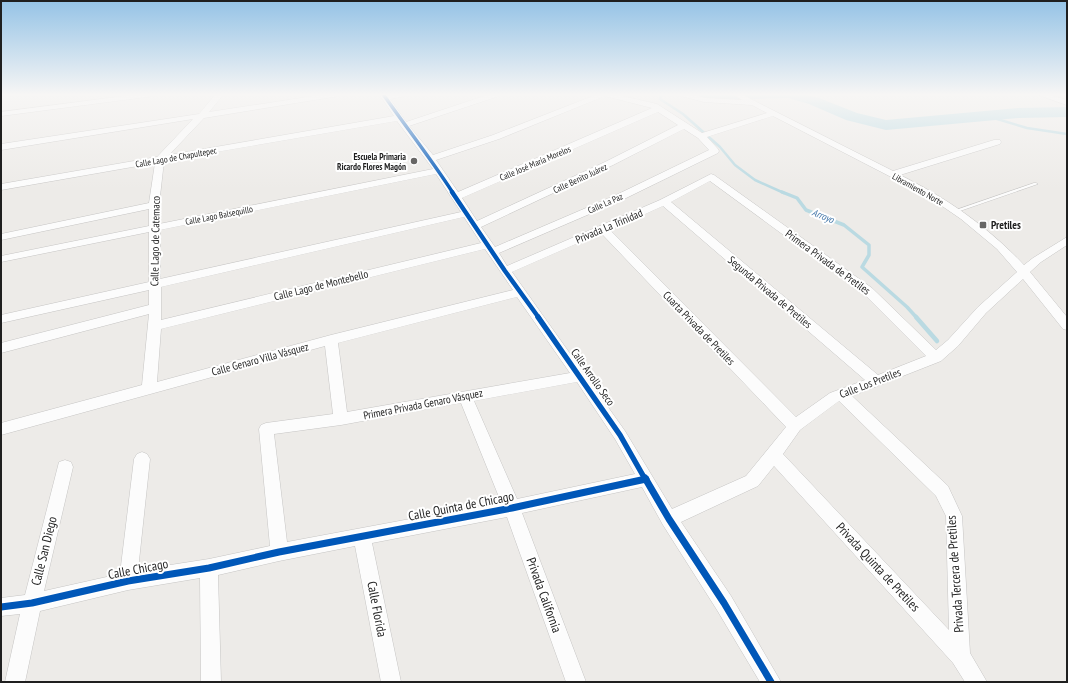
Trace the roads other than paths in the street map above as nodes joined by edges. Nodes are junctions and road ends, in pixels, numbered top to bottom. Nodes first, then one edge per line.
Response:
1 (130, 126) edge
2 (192, 126) edge
3 (370, 126) edge
4 (405, 126) edge
5 (522, 126) edge
6 (620, 126) edge
7 (683, 126) joint
8 (734, 126) edge
9 (800, 126) edge
10 (705, 135) junction
11 (997, 142) dead end
12 (1, 147) edge
13 (160, 159) junction
14 (434, 165) junction
15 (892, 174) junction
16 (711, 177) joint
17 (1036, 184) dead end
18 (1, 187) edge
19 (455, 197) junction
20 (664, 202) junction
21 (154, 205) junction
22 (955, 211) junction
23 (466, 214) junction
24 (475, 226) junction
25 (154, 228) junction
26 (603, 229) junction
27 (1, 237) edge
28 (1067, 240) edge
29 (490, 248) junction
30 (1, 259) edge
31 (505, 270) junction
32 (1024, 272) junction
33 (154, 284) junction
34 (521, 292) junction
35 (155, 308) junction
36 (1, 319) edge
37 (155, 326) junction
38 (1067, 326) edge
39 (331, 340) junction
40 (1, 348) edge
41 (936, 358) junction
42 (580, 376) junction
43 (877, 382) junction
44 (149, 388) junction
45 (841, 394) junction
46 (465, 396) junction
47 (341, 419) junction
48 (795, 426) junction
49 (1, 429) edge
50 (774, 455) junction
51 (142, 459) dead end
52 (65, 467) dead end
53 (646, 479) junction
54 (512, 508) junction
55 (669, 519) junction
56 (362, 536) junction
57 (279, 552) junction
58 (208, 568) junction
59 (128, 582) junction
60 (32, 603) junction
61 (1, 607) edge
62 (960, 656) junction
63 (15, 682) edge
64 (211, 682) edge
65 (392, 682) edge
66 (576, 682) edge
67 (771, 682) edge
68 (977, 682) edge

1 - 12 street
2 - 13 street
3 - 13 street, Calle Lago de Chapultepec
4 - 14 street, Calle Arrollo Seco
5 - 14 street, Calle Lago Balsequillo
6 - 19 street, Calle José María Morelos
7 - 10 street
7 - 24 street, Calle Benito Juárez
8 - 10 street
9 - 15 street, Libramiento Norte
10 - 29 street, Calle La Paz
11 - 15 street
13 - 18 street, Calle Lago de Chapultepec
13 - 21 street, Calle Lago de Catemaco
14 - 19 street, Calle Arrollo Seco
14 - 25 street, Calle Lago Balsequillo
15 - 22 street, Libramiento Norte
16 - 20 street, Privada La Trinidad
16 - 41 street, Primera Privada de Pretiles
17 - 22 lane
19 - 23 street, Calle Arrollo Seco
20 - 26 street, Privada La Trinidad
20 - 43 street, Segunda Privada de Pretiles
21 - 25 street, Calle Lago de Catemaco
21 - 27 street
22 - 32 street, Libramiento Norte
23 - 24 street, Calle Arrollo Seco
23 - 33 street
24 - 29 street, Calle Arrollo Seco
25 - 30 street, Calle Lago Balsequillo
25 - 33 street, Calle Lago de Catemaco
26 - 31 street, Privada La Trinidad
26 - 48 street, Cuarta Privada de Pretiles
28 - 32 street, Calle Los Pretiles
29 - 31 street, Calle Arrollo Seco
29 - 37 street, Calle Lago de Montebello
31 - 34 street, Calle Arrollo Seco
32 - 38 street, Libramiento Norte
32 - 41 street, Calle Los Pretiles
33 - 35 street, Calle Lago de Catemaco
33 - 36 street
34 - 39 street, Calle Genaro Villa Vásquez
34 - 42 street, Calle Arrollo Seco
35 - 37 street, Calle Lago de Catemaco
35 - 40 street
37 - 44 street, Calle Lago de Catemaco
39 - 44 street, Calle Genaro Villa Vásquez
39 - 47 street
41 - 43 street, Calle Los Pretiles
42 - 46 street, Primera Privada Genaro Vásquez
42 - 53 street, Calle Arrollo Seco
43 - 45 street, Calle Los Pretiles
44 - 49 street, Calle Genaro Villa Vásquez
45 - 48 street, Calle Los Pretiles
45 - 62 street, Privada Tercera de Pretiles
46 - 47 street, Primera Privada Genaro Vásquez
46 - 54 street, Privada California
47 - 57 street, Primera Privada Genaro Vásquez
48 - 50 street, Calle Los Pretiles
50 - 55 street, Calle Los Pretiles
50 - 62 street, Privada Quinta de Pretiles
51 - 59 street
52 - 60 street, Calle San Diego
53 - 54 street, Calle Quinta de Chicago
53 - 55 street, Calle Arrollo Seco
54 - 56 street, Calle Quinta de Chicago
54 - 66 street, Privada California
55 - 67 street, Calle Arrollo Seco
56 - 57 street, Calle Quinta de Chicago
56 - 65 street, Calle Florida
57 - 58 street, Calle Chicago
58 - 59 street, Calle Chicago
58 - 64 street
59 - 60 street, Calle Chicago
60 - 61 street, Calle Chicago
60 - 63 street, Calle San Diego
62 - 68 street, Privada Quinta de Pretiles

